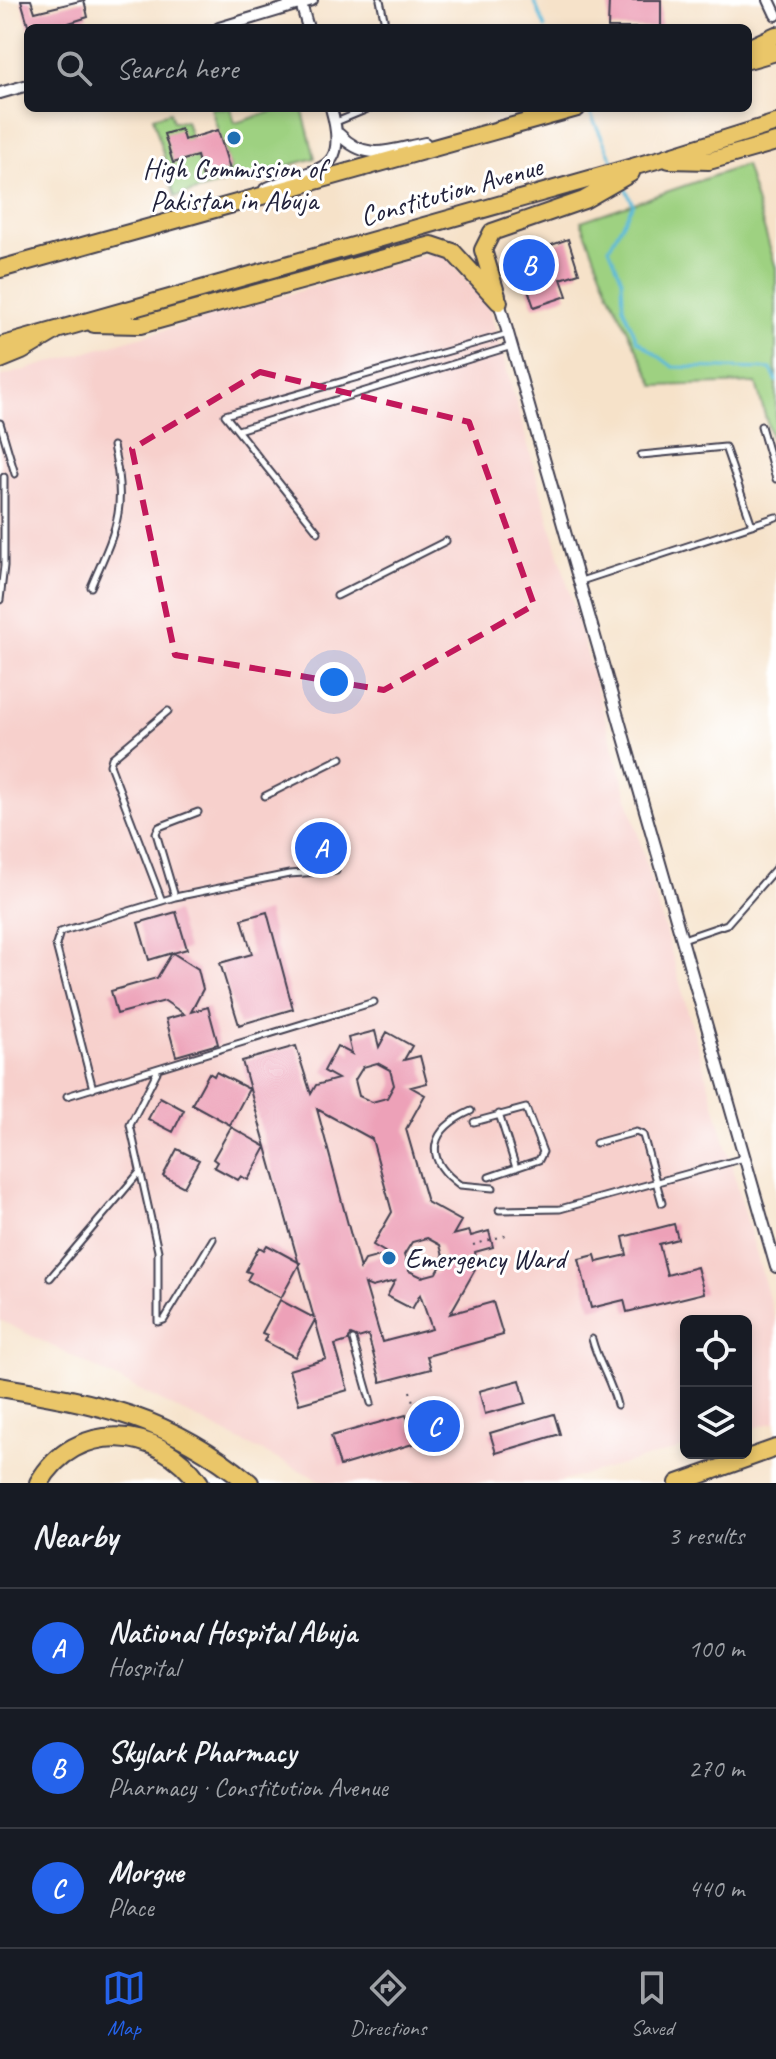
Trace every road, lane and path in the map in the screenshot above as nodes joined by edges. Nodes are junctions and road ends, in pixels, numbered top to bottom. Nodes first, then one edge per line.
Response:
1 (380, 0) edge
2 (769, 0) edge
3 (305, 1) edge
4 (776, 15) edge
5 (232, 24) edge
6 (308, 24) edge
7 (385, 24) edge
8 (776, 35) edge
9 (752, 46) edge
10 (776, 52) edge
11 (752, 59) edge
12 (24, 86) edge
13 (0, 93) edge
14 (332, 112) edge
15 (360, 112) edge
16 (562, 112) edge
17 (335, 122) junction
18 (776, 123) edge
19 (339, 134) junction
20 (461, 141) junction
21 (776, 142) edge
22 (656, 160) junction
23 (234, 204) junction
24 (0, 269) edge
25 (499, 302) junction
26 (84, 323) junction
27 (54, 332) junction
28 (509, 334) junction
29 (0, 346) edge
30 (513, 346) junction
31 (0, 360) edge
32 (0, 423) edge
33 (761, 426) dead end
34 (238, 430) junction
35 (113, 446) dead end
36 (641, 455) dead end
37 (15, 474) dead end
38 (4, 477) dead end
39 (776, 479) edge
40 (776, 517) edge
41 (752, 525) junction
42 (318, 532) dead end
43 (446, 541) dead end
44 (580, 581) junction
45 (91, 587) dead end
46 (337, 596) dead end
47 (0, 600) edge
48 (168, 711) dead end
49 (341, 758) dead end
50 (265, 796) dead end
51 (198, 812) dead end
52 (776, 868) edge
53 (336, 871) dead end
54 (175, 897) junction
55 (162, 901) junction
56 (682, 939) junction
57 (374, 1002) dead end
58 (157, 1072) junction
59 (93, 1089) junction
60 (67, 1096) dead end
61 (471, 1111) dead end
62 (499, 1114) junction
63 (474, 1122) dead end
64 (596, 1143) dead end
65 (745, 1158) junction
66 (516, 1168) junction
67 (139, 1173) junction
68 (489, 1177) dead end
69 (656, 1183) junction
70 (493, 1188) dead end
71 (662, 1203) dead end
72 (499, 1210) dead end
73 (506, 1235) dead end
74 (772, 1238) edge
75 (213, 1239) dead end
76 (473, 1245) dead end
77 (776, 1267) edge
78 (50, 1278) dead end
79 (592, 1339) dead end
80 (353, 1340) dead end
81 (0, 1387) edge
82 (410, 1391) dead end
83 (371, 1403) dead end
84 (617, 1405) dead end
85 (429, 1417) dead end
86 (776, 1448) edge
87 (39, 1483) edge
88 (199, 1483) edge
89 (249, 1483) edge
90 (678, 1483) edge

1 - 7 lane
2 - 4 street
3 - 5 street
3 - 6 street
8 - 9 main road
10 - 11 main road
12 - 13 street
14 - 17 street
15 - 17 lane
16 - 20 main road, Constitution Avenue
17 - 19 street
18 - 22 main road, Constitution Avenue
19 - 20 street
19 - 23 street
20 - 23 main road, Constitution Avenue
21 - 22 main road
22 - 25 main road
22 - 26 main road, Constitution Avenue
23 - 24 main road, Constitution Avenue
25 - 26 main road
25 - 28 street
26 - 27 main road, Constitution Avenue
27 - 29 main road, Constitution Avenue
27 - 31 main road
28 - 30 street
28 - 34 lane
30 - 34 lane
30 - 44 street
32 - 37 lane
33 - 39 lane
34 - 42 lane
35 - 45 lane
36 - 41 lane
38 - 47 lane
40 - 41 lane
41 - 44 lane
43 - 46 lane
44 - 56 street
48 - 55 lane
49 - 50 lane
51 - 54 lane
52 - 56 lane
53 - 54 lane
54 - 55 lane
55 - 59 lane
56 - 65 street
57 - 58 lane
58 - 59 lane
58 - 67 lane
59 - 60 lane
61 - 70 lane
62 - 63 lane
62 - 66 lane
62 - 66 lane
64 - 69 lane
65 - 69 lane
65 - 74 street
66 - 68 lane
67 - 75 lane
67 - 78 lane
69 - 71 lane
69 - 72 lane
73 - 76 path
74 - 77 street
79 - 84 lane
80 - 83 lane
81 - 89 highway
82 - 85 path
86 - 90 main road
87 - 88 highway

